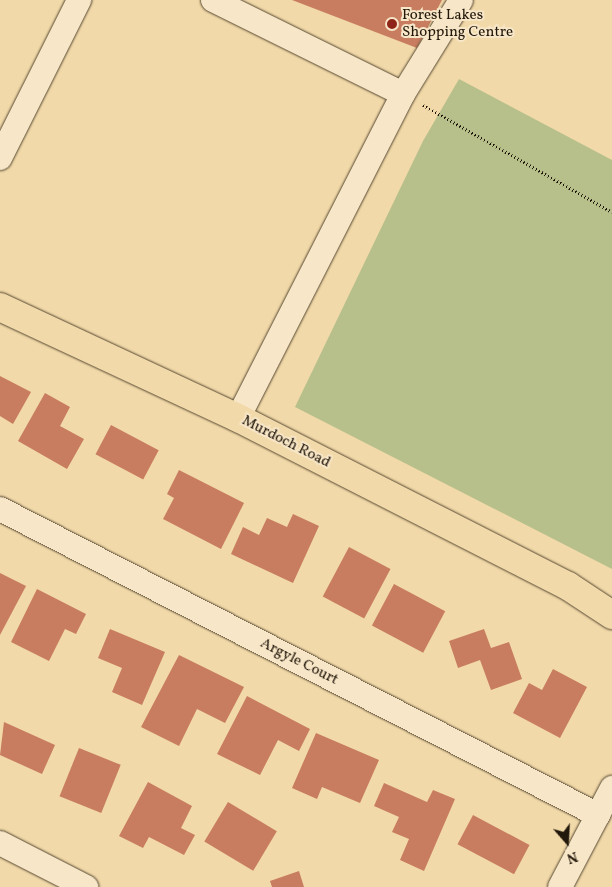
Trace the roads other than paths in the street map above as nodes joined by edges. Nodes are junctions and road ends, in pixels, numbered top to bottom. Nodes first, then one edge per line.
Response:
1 (80, 0) edge
2 (213, 0) edge
3 (461, 0) edge
4 (403, 94) junction
5 (0, 158) edge
6 (0, 307) edge
7 (238, 418) junction
8 (0, 509) edge
9 (568, 586) junction
10 (612, 600) edge
11 (612, 615) edge
12 (612, 788) edge
13 (598, 814) junction
14 (0, 843) edge
15 (86, 887) edge
16 (560, 887) edge

1 - 5 street
2 - 4 street
3 - 4 street
4 - 7 street
6 - 7 main road, Murdoch Road
7 - 9 main road, Murdoch Road
8 - 13 street, Argyle Court
9 - 10 main road, Murdoch Road
9 - 11 main road, Murdoch Road
12 - 13 street
13 - 16 street
14 - 15 street

